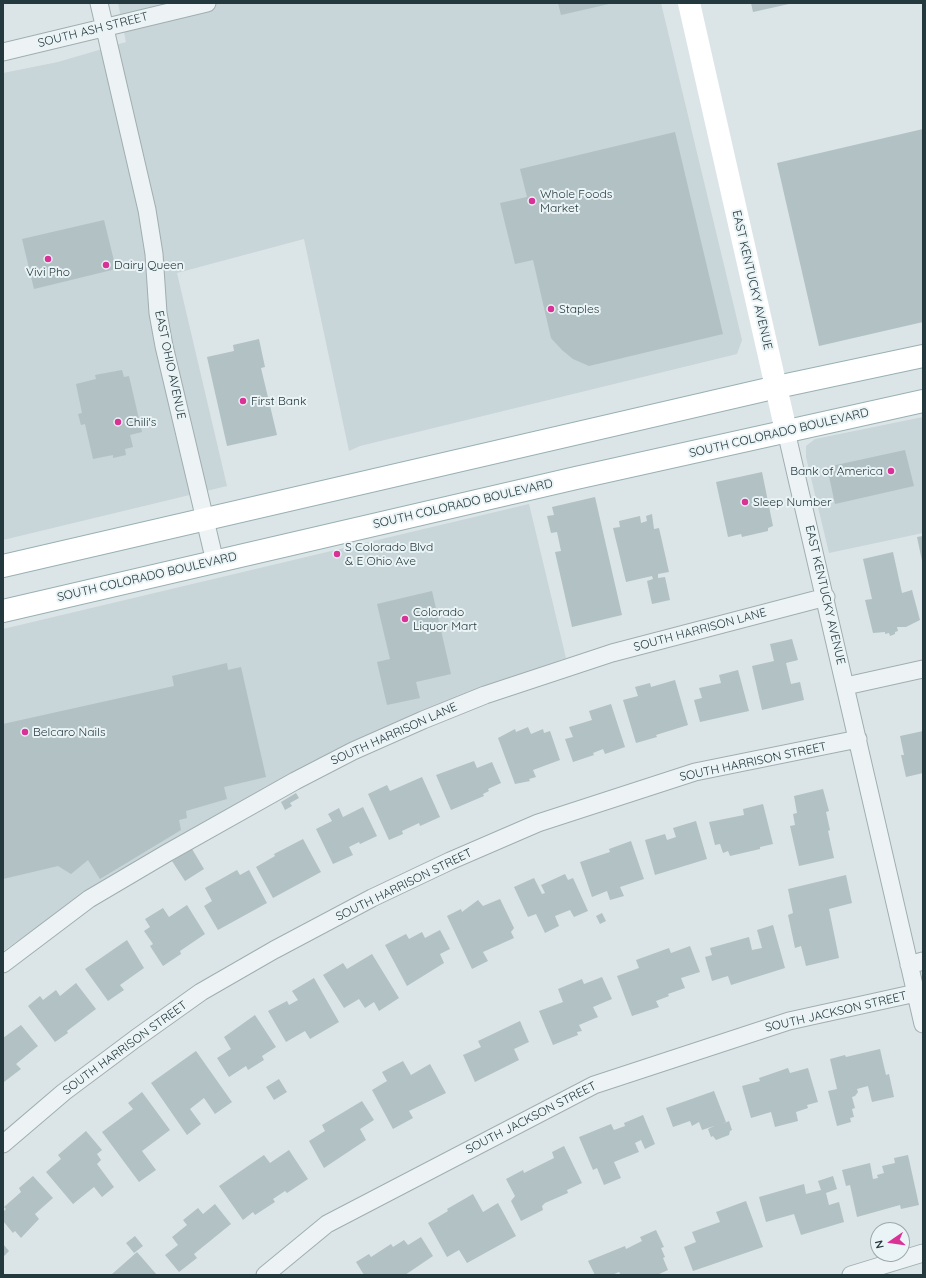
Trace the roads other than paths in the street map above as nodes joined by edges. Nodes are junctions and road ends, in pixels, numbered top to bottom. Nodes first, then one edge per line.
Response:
1 (99, 3) edge
2 (207, 3) edge
3 (689, 3) edge
4 (105, 28) junction
5 (3, 52) edge
6 (923, 356) edge
7 (777, 387) junction
8 (923, 401) edge
9 (786, 431) junction
10 (205, 519) junction
11 (215, 562) junction
12 (3, 566) edge
13 (826, 597) junction
14 (3, 611) edge
15 (923, 669) edge
16 (846, 686) junction
17 (858, 739) junction
18 (916, 963) edge
19 (3, 964) edge
20 (916, 994) junction
21 (923, 1024) edge
22 (3, 1144) edge
23 (923, 1253) edge
24 (265, 1275) edge
25 (851, 1275) edge

1 - 4 street, EAST OHIO AVENUE
2 - 4 street, SOUTH ASH STREET
3 - 7 main road, EAST KENTUCKY AVENUE
4 - 5 street, SOUTH ASH STREET
4 - 10 street, EAST OHIO AVENUE
6 - 7 main road
7 - 9 main road, EAST KENTUCKY AVENUE
7 - 10 main road
8 - 9 main road, SOUTH COLORADO BOULEVARD
9 - 11 main road, SOUTH COLORADO BOULEVARD
9 - 13 street, EAST KENTUCKY AVENUE
10 - 11 street, EAST OHIO AVENUE
10 - 12 main road
11 - 14 main road, SOUTH COLORADO BOULEVARD
13 - 16 street, EAST KENTUCKY AVENUE
13 - 19 street, SOUTH HARRISON LANE
15 - 16 street
16 - 17 street, EAST KENTUCKY AVENUE
17 - 18 street, EAST KENTUCKY AVENUE
17 - 22 street, SOUTH HARRISON STREET
18 - 20 street, EAST KENTUCKY AVENUE
20 - 21 street, EAST KENTUCKY AVENUE
20 - 24 street, SOUTH JACKSON STREET
23 - 25 street

